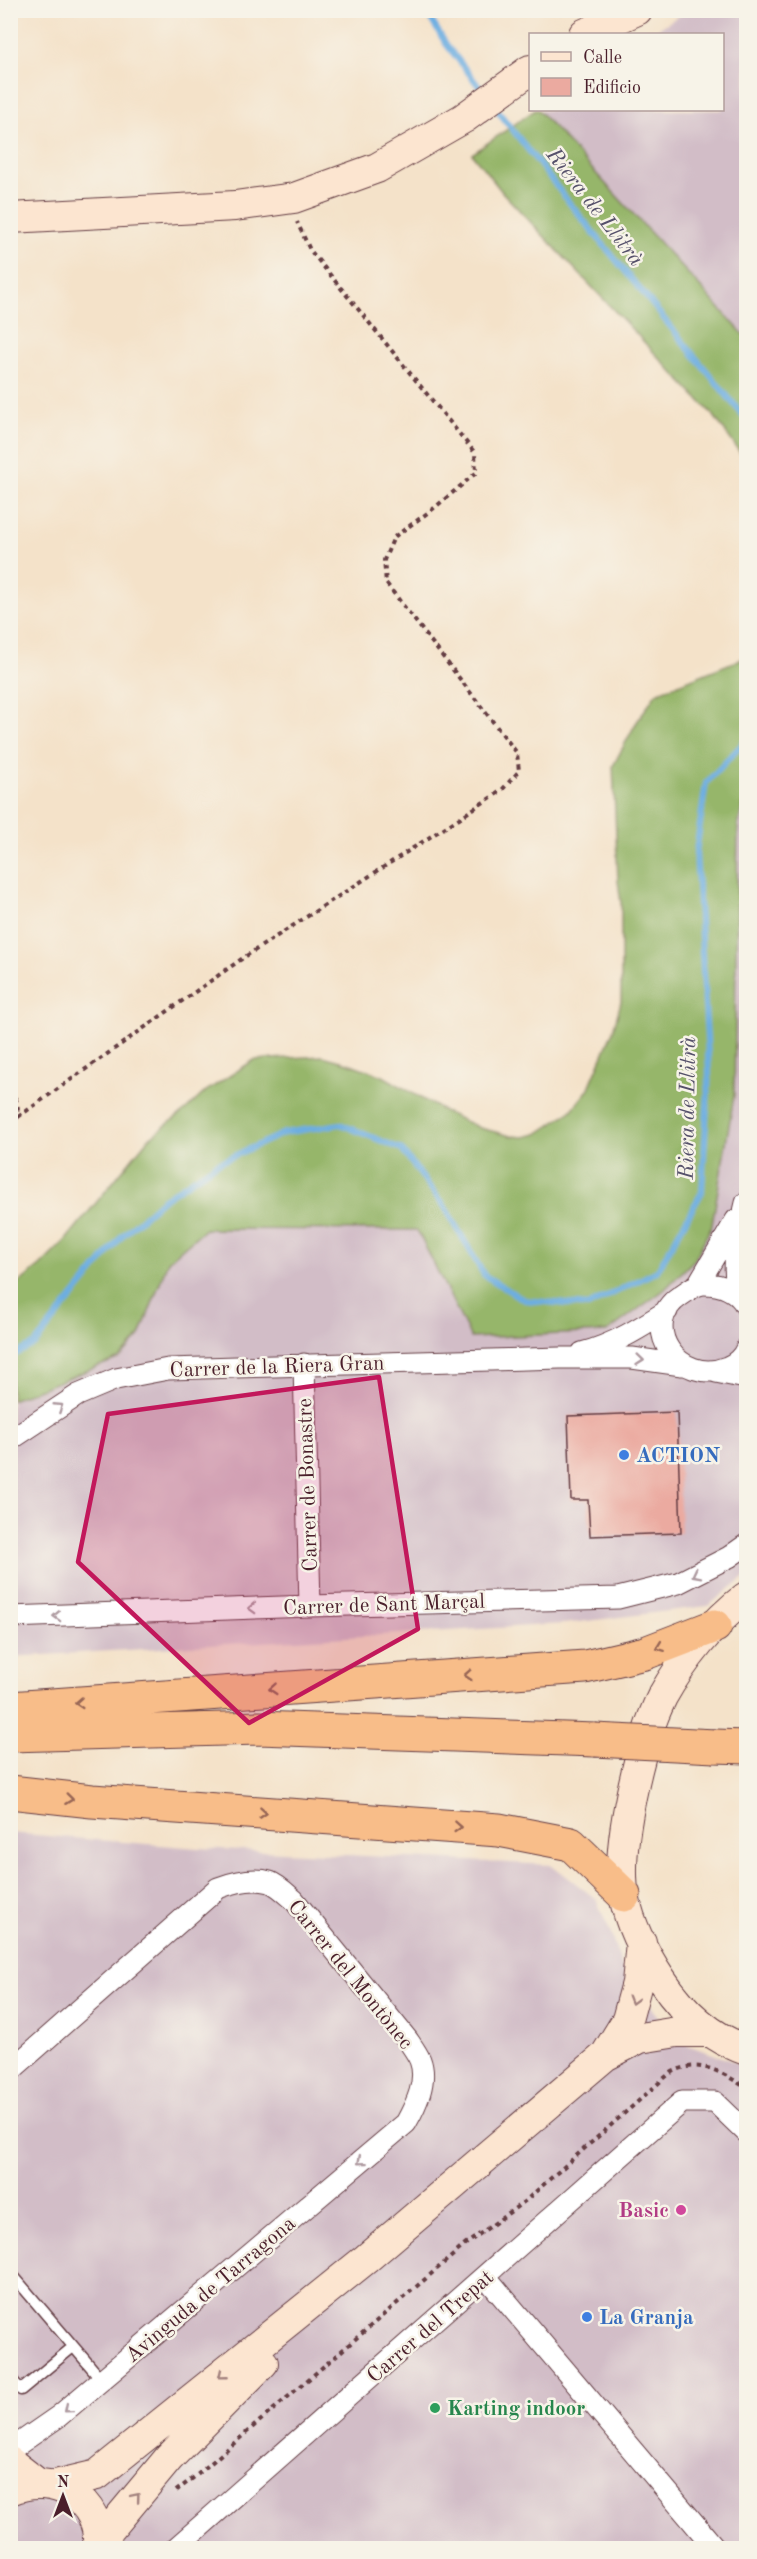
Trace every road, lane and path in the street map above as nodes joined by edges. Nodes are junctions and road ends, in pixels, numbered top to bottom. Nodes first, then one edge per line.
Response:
1 (637, 10) edge
2 (586, 33) edge
3 (524, 74) edge
4 (294, 198) junction
5 (10, 218) edge
6 (10, 1090) edge
7 (18, 1117) junction
8 (10, 1129) edge
9 (746, 1203) edge
10 (698, 1284) junction
11 (742, 1301) edge
12 (667, 1311) junction
13 (747, 1349) edge
14 (560, 1358) junction
15 (304, 1364) junction
16 (682, 1365) junction
17 (716, 1372) junction
18 (747, 1378) edge
19 (10, 1440) edge
20 (747, 1545) edge
21 (747, 1597) edge
22 (310, 1606) junction
23 (10, 1617) edge
24 (715, 1626) junction
25 (10, 1708) edge
26 (10, 1736) edge
27 (747, 1747) edge
28 (10, 1792) edge
29 (624, 1895) junction
30 (641, 1942) junction
31 (710, 2032) junction
32 (747, 2050) edge
33 (605, 2056) junction
34 (10, 2071) edge
35 (747, 2088) edge
36 (406, 2123) joint
37 (747, 2132) edge
38 (366, 2259) junction
39 (10, 2272) edge
40 (486, 2277) junction
41 (73, 2347) junction
42 (10, 2378) edge
43 (102, 2380) junction
44 (10, 2450) edge
45 (10, 2462) edge
46 (34, 2486) edge
47 (169, 2496) dead end
48 (99, 2545) edge
49 (176, 2548) edge
50 (715, 2548) edge

1 - 2 street
3 - 4 street
4 - 5 street
4 - 7 path
6 - 7 path
7 - 8 path
9 - 10 street
9 - 11 street
10 - 11 street
10 - 12 street, Carrer de la Riera Gran
12 - 14 street, Carrer de la Riera Gran
12 - 16 street
13 - 17 street
14 - 15 street, Carrer de la Riera Gran
14 -> 16 street, Carrer de la Riera Gran
19 -> 15 street, Carrer de la Riera Gran
15 - 22 street, Carrer de Bonastre
16 - 17 street, Carrer de la Riera Gran
17 - 18 street, Carrer de la Riera Gran
20 -> 22 street, Carrer de Sant Marçal
21 - 24 street
22 -> 23 street, Carrer de Sant Marçal
24 -> 25 highway
24 - 29 street
26 - 27 highway, bridge
28 -> 29 highway
29 - 30 street
30 - 31 street
30 -> 33 street
31 - 32 street
31 - 33 street
33 - 38 street
34 - 36 street, Carrer del Montònec
35 - 47 path
36 -> 43 street, Avinguda de Tarragona
37 - 40 street, Carrer del Trepat
38 -> 46 street
48 -> 38 street
39 - 41 lane
40 - 49 street, Carrer del Trepat
40 - 50 street
41 - 42 lane
41 - 43 lane
43 -> 44 street, Avinguda de Tarragona
45 - 46 street
46 - 48 street

